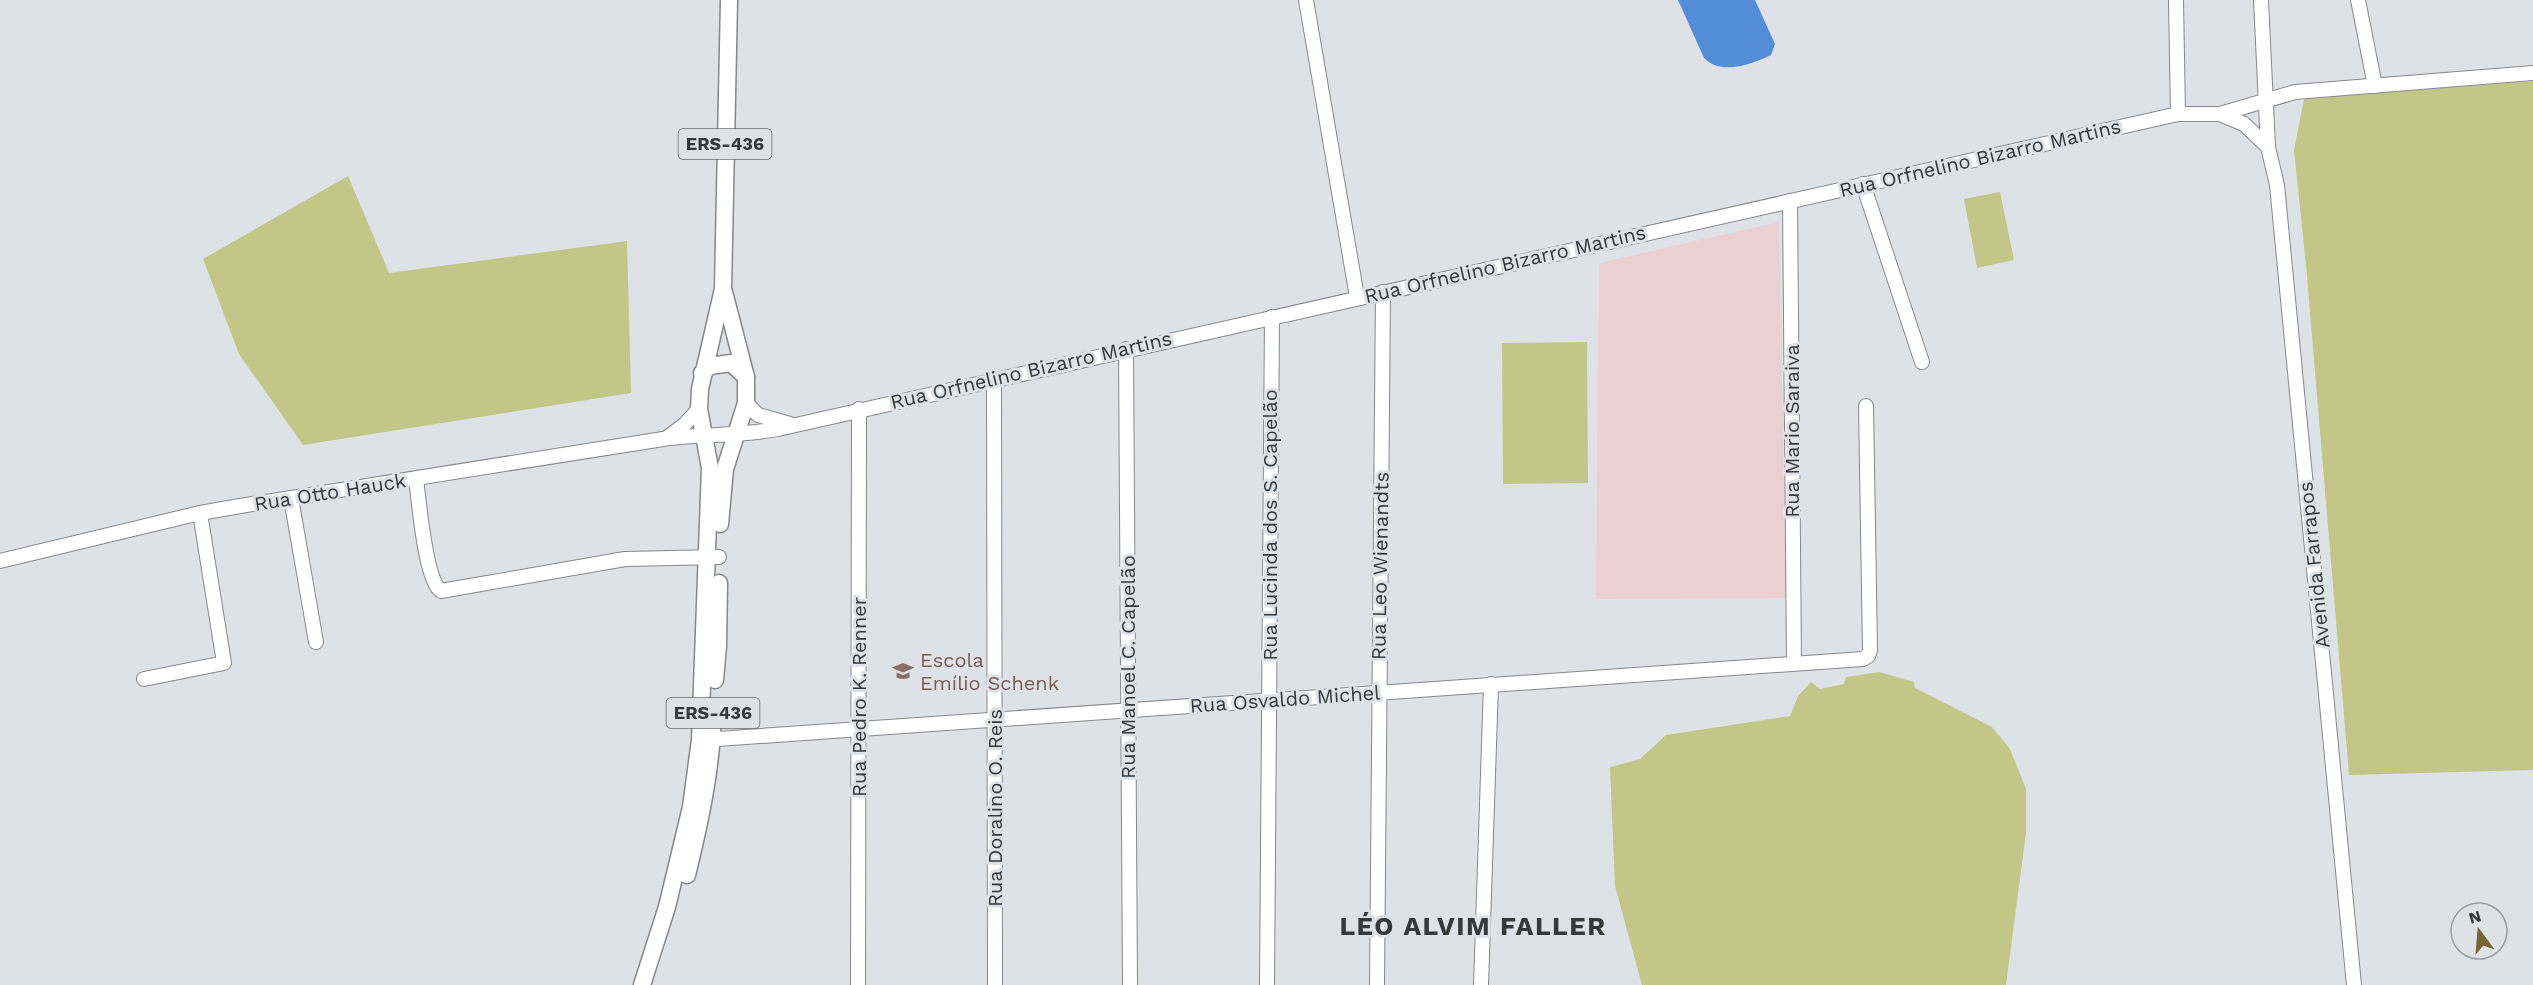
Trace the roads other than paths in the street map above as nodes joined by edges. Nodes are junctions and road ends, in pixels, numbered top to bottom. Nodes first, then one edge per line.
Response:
1 (729, 0) edge
2 (1306, 0) edge
3 (2176, 0) edge
4 (2261, 0) edge
5 (2358, 0) edge
6 (2533, 73) edge
7 (2375, 86) junction
8 (2267, 100) junction
9 (2178, 114) junction
10 (2220, 114) junction
11 (2268, 147) junction
12 (1863, 184) junction
13 (1790, 201) junction
14 (723, 289) junction
15 (1383, 292) junction
16 (1357, 297) junction
17 (1272, 317) junction
18 (1126, 349) junction
19 (1922, 362) dead end
20 (702, 373) junction
21 (746, 376) junction
22 (994, 379) junction
23 (746, 403) junction
24 (1866, 406) dead end
25 (699, 409) junction
26 (859, 409) junction
27 (792, 424) junction
28 (706, 436) junction
29 (738, 436) junction
30 (663, 439) junction
31 (416, 478) junction
32 (291, 498) junction
33 (200, 513) junction
34 (714, 557) junction
35 (0, 561) edge
36 (316, 642) dead end
37 (1794, 662) junction
38 (144, 679) dead end
39 (1491, 684) junction
40 (1379, 692) junction
41 (1269, 700) junction
42 (1128, 710) junction
43 (994, 719) junction
44 (858, 729) junction
45 (706, 740) junction
46 (642, 985) edge
47 (653, 985) edge
48 (858, 985) edge
49 (995, 985) edge
50 (1130, 985) edge
51 (1267, 985) edge
52 (1377, 985) edge
53 (1481, 985) edge
54 (2355, 985) edge

1 - 14 main road, ERS-436
2 - 16 street
3 - 9 street
4 - 8 street, Avenida Farrapos
5 - 7 street
6 - 7 street
7 - 8 street
8 - 10 street
8 - 11 street, Avenida Farrapos
9 - 10 street, Rua Orfnelino Bizarro Martins
9 - 12 street, Rua Orfnelino Bizarro Martins
10 - 11 street
11 - 54 street, Avenida Farrapos
12 - 13 street, Rua Orfnelino Bizarro Martins
12 - 19 street
13 - 15 street, Rua Orfnelino Bizarro Martins
13 - 37 street, Rua Mario Saraiva
14 - 20 main road, ERS-436
14 - 21 main road, ERS-436
15 - 16 street, Rua Orfnelino Bizarro Martins
15 - 40 street, Rua Leo Wienandts
16 - 17 street, Rua Orfnelino Bizarro Martins
17 - 18 street, Rua Orfnelino Bizarro Martins
17 - 41 street, Rua Lucinda dos S. Capelão
18 - 22 street, Rua Orfnelino Bizarro Martins
18 - 42 street, Rua Manoel C. Capelão
20 - 21 main road
20 - 25 main road, ERS-436
21 - 23 main road, ERS-436
22 - 26 street, Rua Orfnelino Bizarro Martins
22 - 43 street, Rua Doralino O. Reis
23 - 27 street, Rua Orfnelino Bizarro Martins
23 - 29 main road, ERS-436
24 - 37 street, Rua Osvaldo Michel
25 - 28 main road, ERS-436
25 - 30 street
26 - 27 street, Rua Orfnelino Bizarro Martins
26 - 44 street, Rua Pedro K. Renner
27 - 29 street, Rua Orfnelino Bizarro Martins
28 - 29 street, Rua Orfnelino Bizarro Martins
28 - 30 street, Rua Orfnelino Bizarro Martins
28 - 34 main road, ERS-436
29 - 34 main road, ERS-436
30 - 31 street, Rua Otto Hauck
31 - 32 street, Rua Otto Hauck
31 - 34 street
32 - 33 street, Rua Otto Hauck
32 - 36 street
33 - 35 street, Rua Otto Hauck
33 - 38 street
34 - 45 main road, ERS-436
37 - 39 street, Rua Osvaldo Michel
39 - 40 street, Rua Osvaldo Michel
39 - 53 street
40 - 41 street, Rua Osvaldo Michel
40 - 52 street, Rua Leo Wienandts
41 - 42 street, Rua Osvaldo Michel
41 - 51 street, Rua Lucinda dos S. Capelão
42 - 43 street, Rua Osvaldo Michel
42 - 50 street, Rua Manoel C. Capelão
43 - 44 street, Rua Osvaldo Michel
43 - 49 street, Rua Doralino O. Reis
44 - 45 street, Rua Osvaldo Michel
44 - 48 street, Rua Pedro K. Renner
45 - 46 main road, ERS-436
45 - 47 main road, ERS-436

